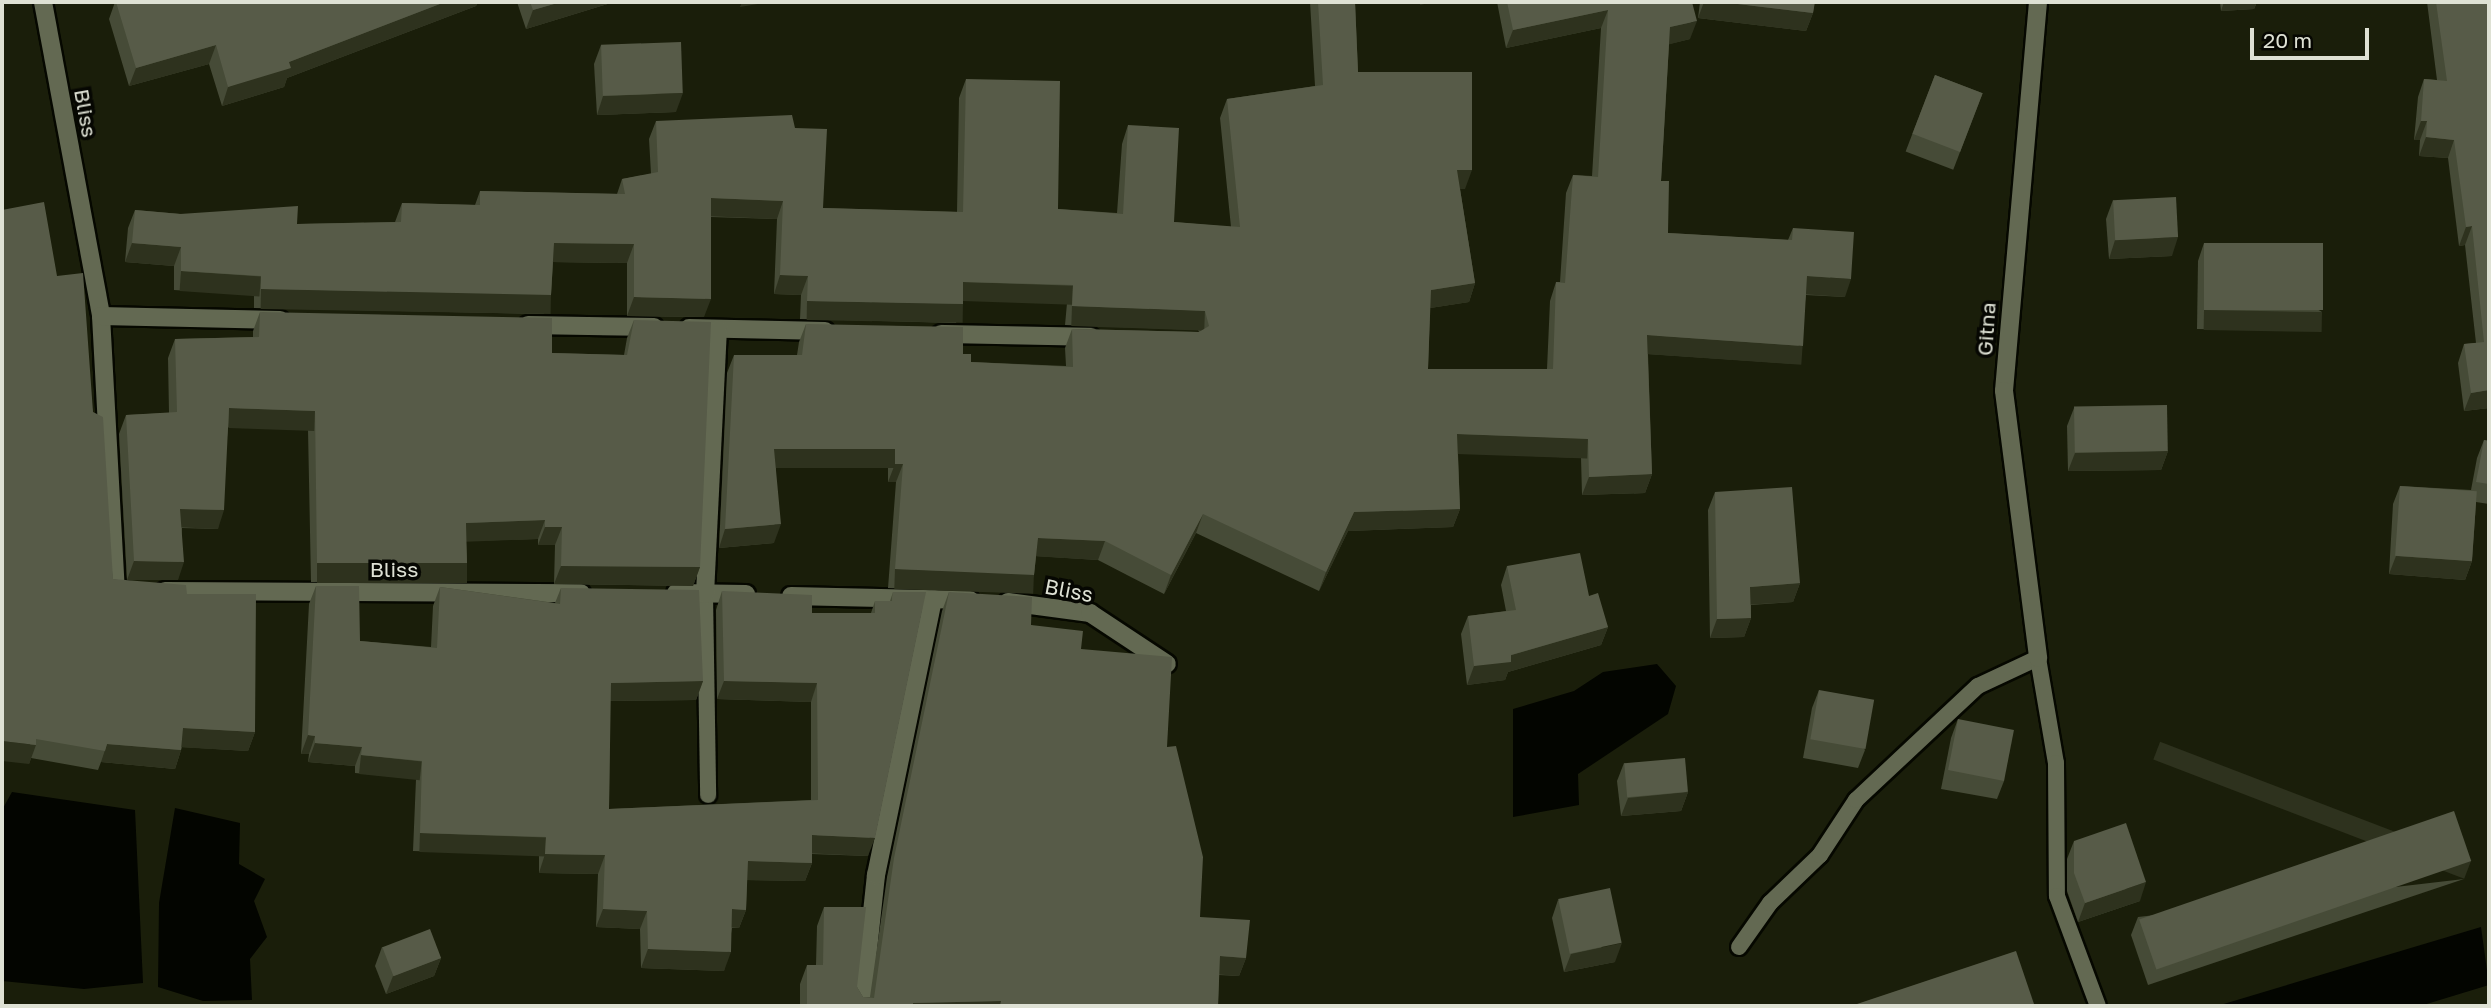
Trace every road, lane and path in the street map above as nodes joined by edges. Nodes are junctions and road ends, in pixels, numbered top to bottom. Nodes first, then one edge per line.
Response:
1 (43, 2) edge
2 (2038, 2) edge
3 (101, 316) junction
4 (307, 320) edge
5 (512, 324) edge
6 (718, 329) junction
7 (844, 331) edge
8 (927, 333) edge
9 (1108, 337) edge
10 (595, 593) edge
11 (650, 593) edge
12 (705, 593) junction
13 (933, 599) junction
14 (2038, 658) junction
15 (1167, 664) edge
16 (708, 795) dead end
17 (1739, 947) dead end
18 (862, 1006) edge
19 (2098, 1006) edge

1 - 3 street, Bliss
2 - 14 street, Gitna
3 - 4 street
3 - 10 street, Bliss
5 - 6 street
6 - 7 street
6 - 12 street
8 - 9 street
11 - 12 street, Bliss
12 - 13 street, Bliss
12 - 16 lane
13 - 15 street, Bliss
13 - 18 street
14 - 17 lane
14 - 19 lane

